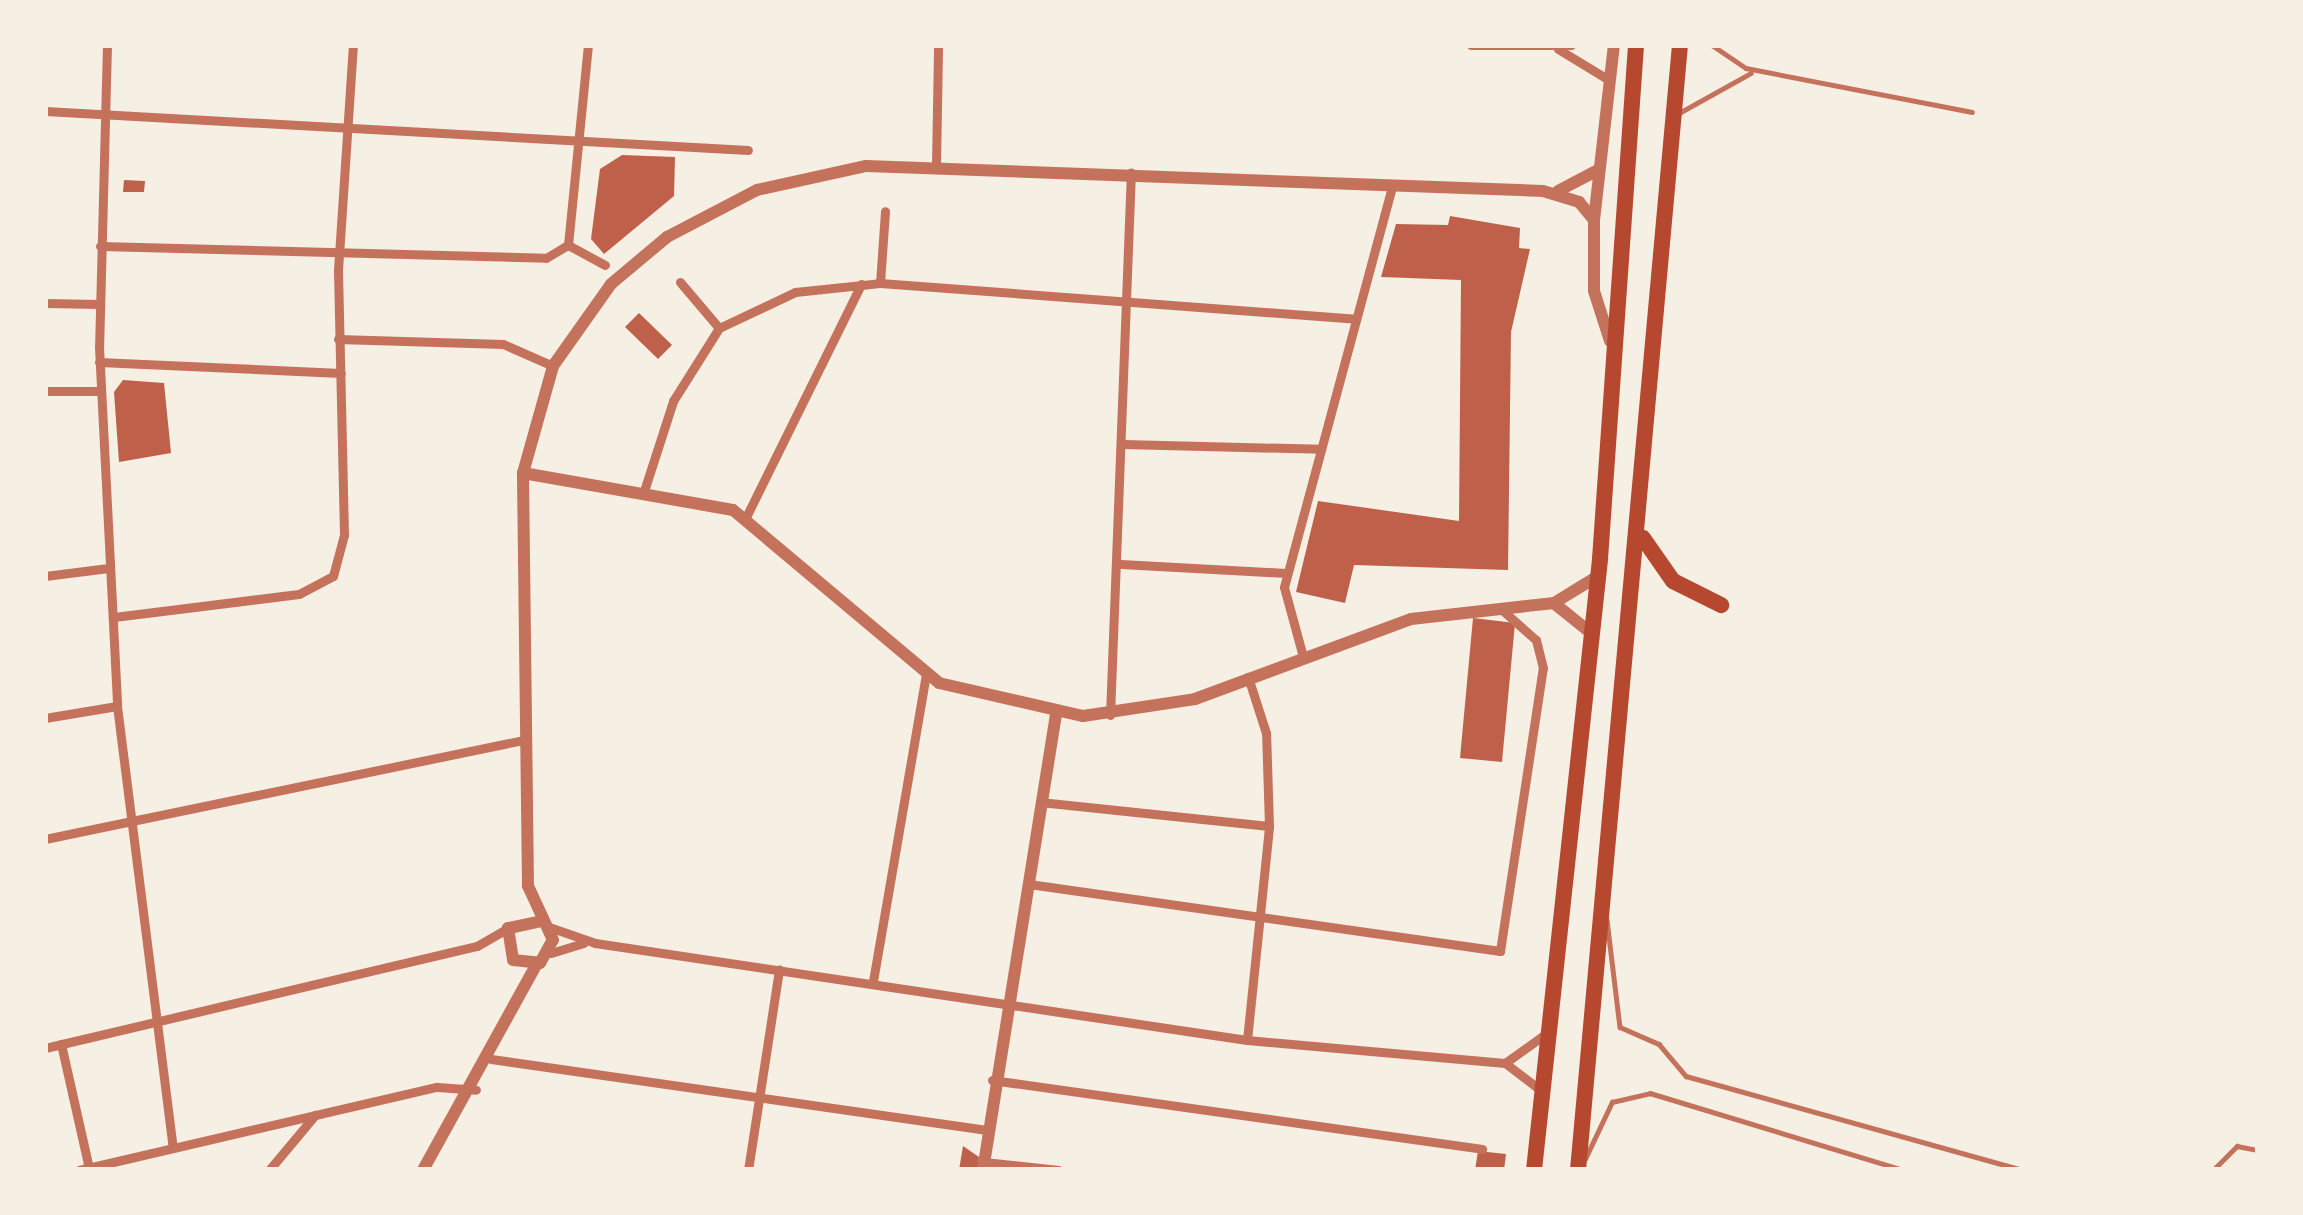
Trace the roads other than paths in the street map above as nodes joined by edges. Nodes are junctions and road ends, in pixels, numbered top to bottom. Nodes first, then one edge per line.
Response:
1 (107, 45) edge
2 (352, 45) edge
3 (588, 45) edge
4 (938, 45) edge
5 (1471, 45) edge
6 (1571, 45) edge
7 (1614, 45) edge
8 (1636, 45) edge
9 (1680, 45) edge
10 (1712, 45) edge
11 (1553, 48) edge
12 (1759, 71) junction
13 (1609, 80) junction
14 (45, 111) edge
15 (1972, 112) dead end
16 (106, 116) junction
17 (1667, 126) junction
18 (350, 135) junction
19 (583, 145) junction
20 (748, 150) dead end
21 (936, 165) junction
22 (1598, 170) junction
23 (1131, 172) junction
24 (1392, 187) junction
25 (1555, 192) junction
26 (884, 211) dead end
27 (1594, 220) junction
28 (568, 245) junction
29 (100, 246) junction
30 (340, 253) junction
31 (605, 265) dead end
32 (680, 282) dead end
33 (880, 283) junction
34 (861, 284) junction
35 (45, 303) edge
36 (99, 304) junction
37 (1127, 309) junction
38 (1356, 320) junction
39 (719, 328) junction
40 (338, 338) junction
41 (1610, 340) junction
42 (99, 362) junction
43 (553, 366) junction
44 (341, 373) junction
45 (45, 391) edge
46 (100, 391) junction
47 (1124, 444) junction
48 (1321, 449) junction
49 (523, 473) junction
50 (644, 491) junction
51 (746, 518) junction
52 (1642, 537) junction
53 (1121, 565) junction
54 (109, 568) junction
55 (1286, 573) junction
56 (45, 576) edge
57 (1598, 576) junction
58 (1554, 603) junction
59 (1721, 604) dead end
60 (1500, 608) junction
61 (114, 616) junction
62 (1592, 634) junction
63 (1303, 653) junction
64 (926, 674) junction
65 (1248, 677) junction
66 (117, 706) junction
67 (1056, 712) junction
68 (1110, 715) junction
69 (45, 718) edge
70 (523, 740) junction
71 (1040, 802) junction
72 (126, 821) junction
73 (1269, 826) junction
74 (45, 839) edge
75 (1029, 884) junction
76 (528, 886) junction
77 (1264, 913) junction
78 (1606, 918) junction
79 (546, 924) junction
80 (512, 925) junction
81 (595, 943) junction
82 (477, 946) junction
83 (550, 952) junction
84 (510, 956) junction
85 (536, 964) junction
86 (779, 969) junction
87 (873, 981) junction
88 (516, 993) junction
89 (1009, 1005) junction
90 (154, 1026) junction
91 (1548, 1030) junction
92 (1247, 1040) junction
93 (61, 1044) junction
94 (45, 1048) edge
95 (491, 1059) junction
96 (1505, 1063) junction
97 (992, 1080) junction
98 (476, 1090) junction
99 (1542, 1094) junction
100 (759, 1100) junction
101 (315, 1115) junction
102 (987, 1130) junction
103 (173, 1147) junction
104 (1482, 1149) dead end
105 (2258, 1150) edge
106 (983, 1166) edge
107 (84, 1169) edge
108 (1578, 1169) edge
109 (269, 1170) edge
110 (423, 1170) edge
111 (748, 1170) edge
112 (1059, 1170) edge
113 (1534, 1170) edge
114 (1903, 1170) edge
115 (2024, 1170) edge
116 (2212, 1170) edge

1 - 16 street
2 - 18 street
3 - 19 street
4 - 21 street
5 - 11 street
6 - 11 street
7 - 13 street
8 - 41 highway
9 - 17 highway
10 - 12 lane
11 - 13 street
12 - 15 lane
12 - 17 lane
13 - 22 street
14 - 16 street
16 - 18 street
16 - 29 street
17 - 52 highway
18 - 19 street
18 - 30 street
19 - 20 street
19 - 28 street
21 - 23 street
21 - 43 street
22 - 25 street
22 - 27 street
23 - 24 street
23 - 37 street
24 - 25 street
24 - 38 street
25 - 27 street
26 - 33 street
27 - 41 street
28 - 30 street
28 - 31 street
29 - 30 street
29 - 36 street
30 - 40 street
32 - 39 street
33 - 34 street
33 - 37 street
34 - 39 street
34 - 51 street
35 - 36 street
36 - 42 street
37 - 38 street
37 - 47 street
38 - 48 street
39 - 50 street
40 - 43 street
40 - 44 street
41 - 57 highway
42 - 44 street
42 - 46 street
43 - 49 street
44 - 61 street
45 - 46 street
46 - 54 street
47 - 48 street
47 - 53 street
48 - 55 street
49 - 50 street
49 - 70 street
50 - 51 street
51 - 64 street
52 - 59 highway
52 - 78 highway
53 - 55 street
53 - 68 street
54 - 56 street
54 - 61 street
55 - 63 street
57 - 58 street
57 - 62 highway
58 - 60 street
58 - 62 street
60 - 63 street
60 - 77 street
61 - 66 street
62 - 91 highway
63 - 65 street
64 - 67 street
64 - 87 street
65 - 68 street
65 - 73 street
66 - 69 street
66 - 72 street
67 - 68 street
67 - 71 street
70 - 72 street
70 - 76 street
71 - 73 street
71 - 75 street
72 - 74 street
72 - 90 street
73 - 77 street
75 - 77 street
75 - 89 street
76 - 79 street
76 - 80 street
77 - 92 street
78 - 108 highway
78 - 115 lane
79 - 80 street
79 - 81 street
79 - 83 street
80 - 82 street
80 - 84 street
81 - 83 street
81 - 86 street
82 - 84 street
82 - 90 street
83 - 85 street
84 - 85 street
84 - 88 street
85 - 88 street
86 - 87 street
86 - 100 street
87 - 89 street
88 - 95 street
89 - 92 street
89 - 97 street
90 - 93 street
90 - 103 street
91 - 96 street
91 - 99 highway
92 - 96 street
93 - 94 street
93 - 107 street
95 - 98 street
95 - 100 street
96 - 99 street
97 - 102 street
97 - 104 street
98 - 101 street
98 - 110 street
99 - 113 highway
100 - 102 street
100 - 111 street
101 - 103 street
101 - 109 street
102 - 106 street
103 - 107 street
105 - 116 lane
106 - 112 street
108 - 114 lane

